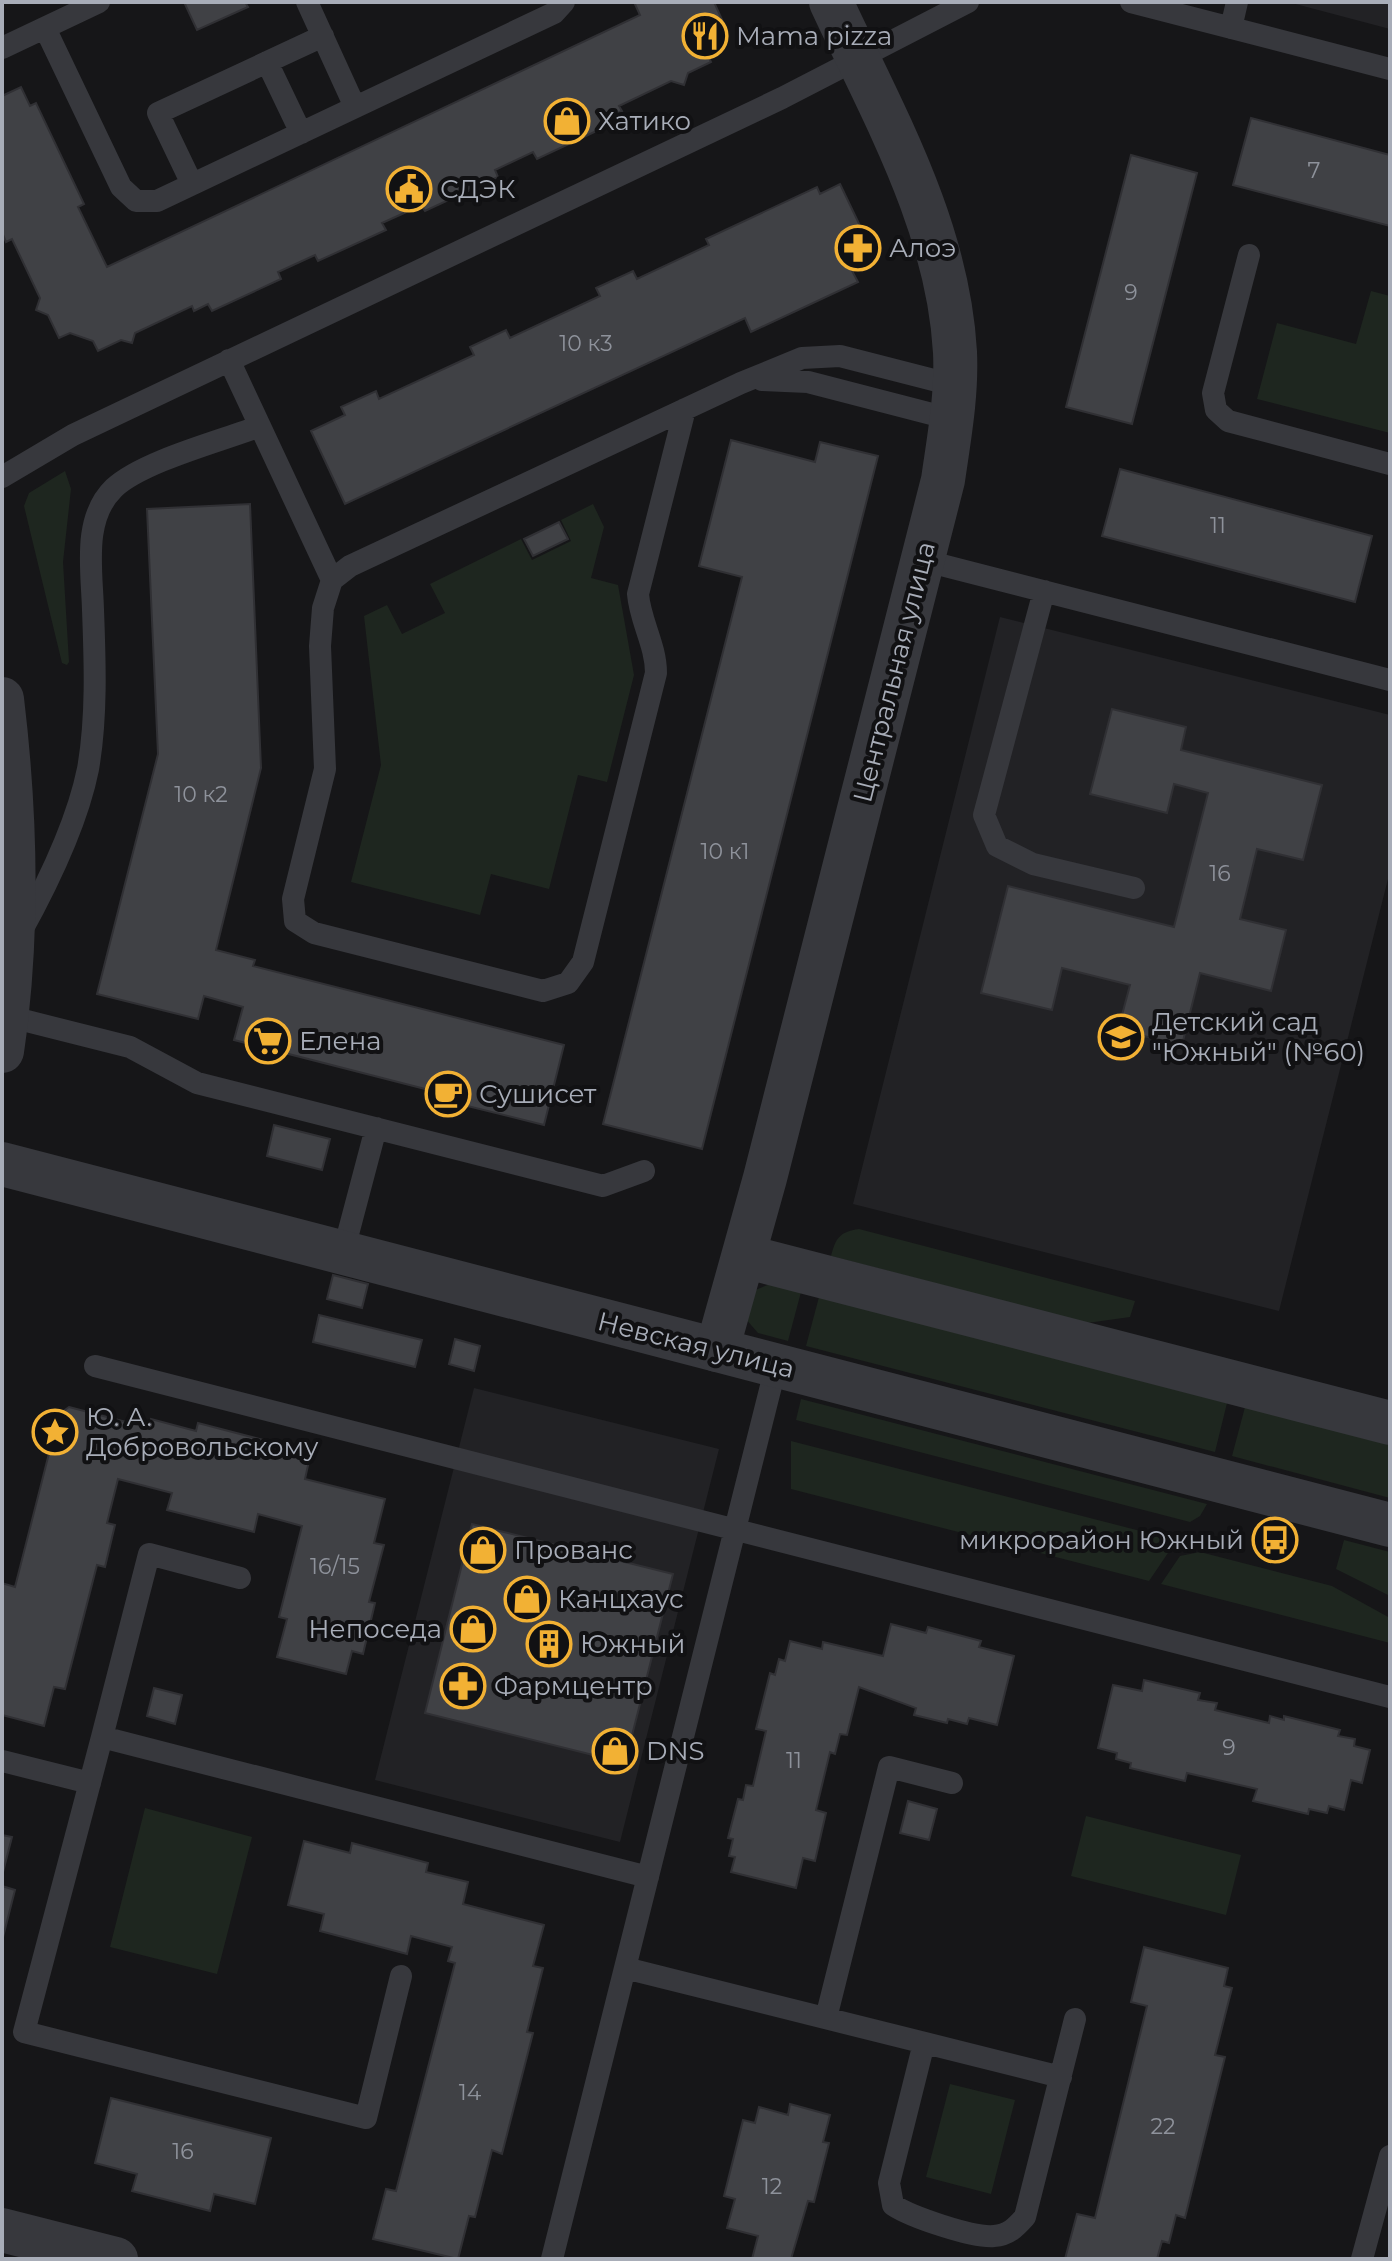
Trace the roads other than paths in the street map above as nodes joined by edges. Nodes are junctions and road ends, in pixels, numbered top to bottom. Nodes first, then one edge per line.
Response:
1 (99, 2) edge
2 (307, 2) edge
3 (564, 2) edge
4 (831, 2) edge
5 (968, 2) edge
6 (1131, 2) edge
7 (1237, 2) edge
8 (45, 28) junction
9 (1231, 28) junction
10 (323, 36) junction
11 (2, 48) edge
12 (857, 58) junction
13 (267, 62) junction
14 (1390, 69) edge
15 (355, 107) junction
16 (301, 133) junction
17 (192, 184) junction
18 (1249, 255) dead end
19 (229, 360) junction
20 (741, 383) junction
21 (952, 402) junction
22 (685, 409) junction
23 (260, 426) junction
24 (1390, 464) edge
25 (2, 477) edge
26 (922, 560) junction
27 (332, 580) junction
28 (1044, 591) junction
29 (1390, 680) edge
30 (2, 699) edge
31 (1134, 888) dead end
32 (13, 947) junction
33 (5, 1034) edge
34 (376, 1128) junction
35 (2, 1164) edge
36 (644, 1171) dead end
37 (343, 1253) junction
38 (744, 1256) junction
39 (717, 1350) junction
40 (95, 1366) dead end
41 (776, 1366) junction
42 (1390, 1423) edge
43 (1390, 1525) edge
44 (736, 1529) junction
45 (240, 1578) dead end
46 (1390, 1697) edge
47 (102, 1737) junction
48 (2, 1761) edge
49 (90, 1783) junction
50 (952, 1783) dead end
51 (648, 1877) junction
52 (625, 1968) junction
53 (401, 1976) dead end
54 (826, 2018) junction
55 (1075, 2019) dead end
56 (924, 2043) junction
57 (1061, 2077) junction
58 (1390, 2156) edge
59 (2, 2230) edge
60 (116, 2259) edge
61 (552, 2259) edge
62 (1362, 2259) edge

1 - 8 lane
2 - 10 lane
3 - 15 lane
4 - 12 street, Центральная улица
5 - 12 lane
6 - 9 lane
7 - 9 lane
8 - 11 lane
8 - 17 lane
9 - 14 lane
10 - 13 lane
10 - 15 lane
12 - 19 lane
12 - 21 street, Центральная улица
13 - 16 lane
13 - 17 lane
15 - 16 lane
16 - 17 lane
18 - 24 lane
19 - 23 lane
19 - 25 lane
20 - 21 lane
20 - 21 lane
20 - 22 lane
21 - 26 street, Центральная улица
22 - 27 lane
22 - 27 lane
23 - 27 lane
23 - 32 lane
26 - 28 lane
26 - 38 street, Центральная улица
28 - 29 lane
28 - 31 lane
30 - 32 street
32 - 33 street
33 - 34 lane
34 - 36 lane
34 - 37 lane
35 - 37 street, Невская улица
37 - 39 street, Невская улица
38 - 39 street, Центральная улица
38 - 42 street
39 - 41 street, Невская улица
40 - 44 lane
41 - 43 street, Невская улица
41 - 44 lane
44 - 46 lane
44 - 51 lane
45 - 47 lane
47 - 49 lane
47 - 51 lane
48 - 49 lane
49 - 53 lane
50 - 54 lane
51 - 52 lane
52 - 54 lane
52 - 61 lane
54 - 56 lane
55 - 57 lane
56 - 57 lane
56 - 57 lane
58 - 62 lane
59 - 60 street

